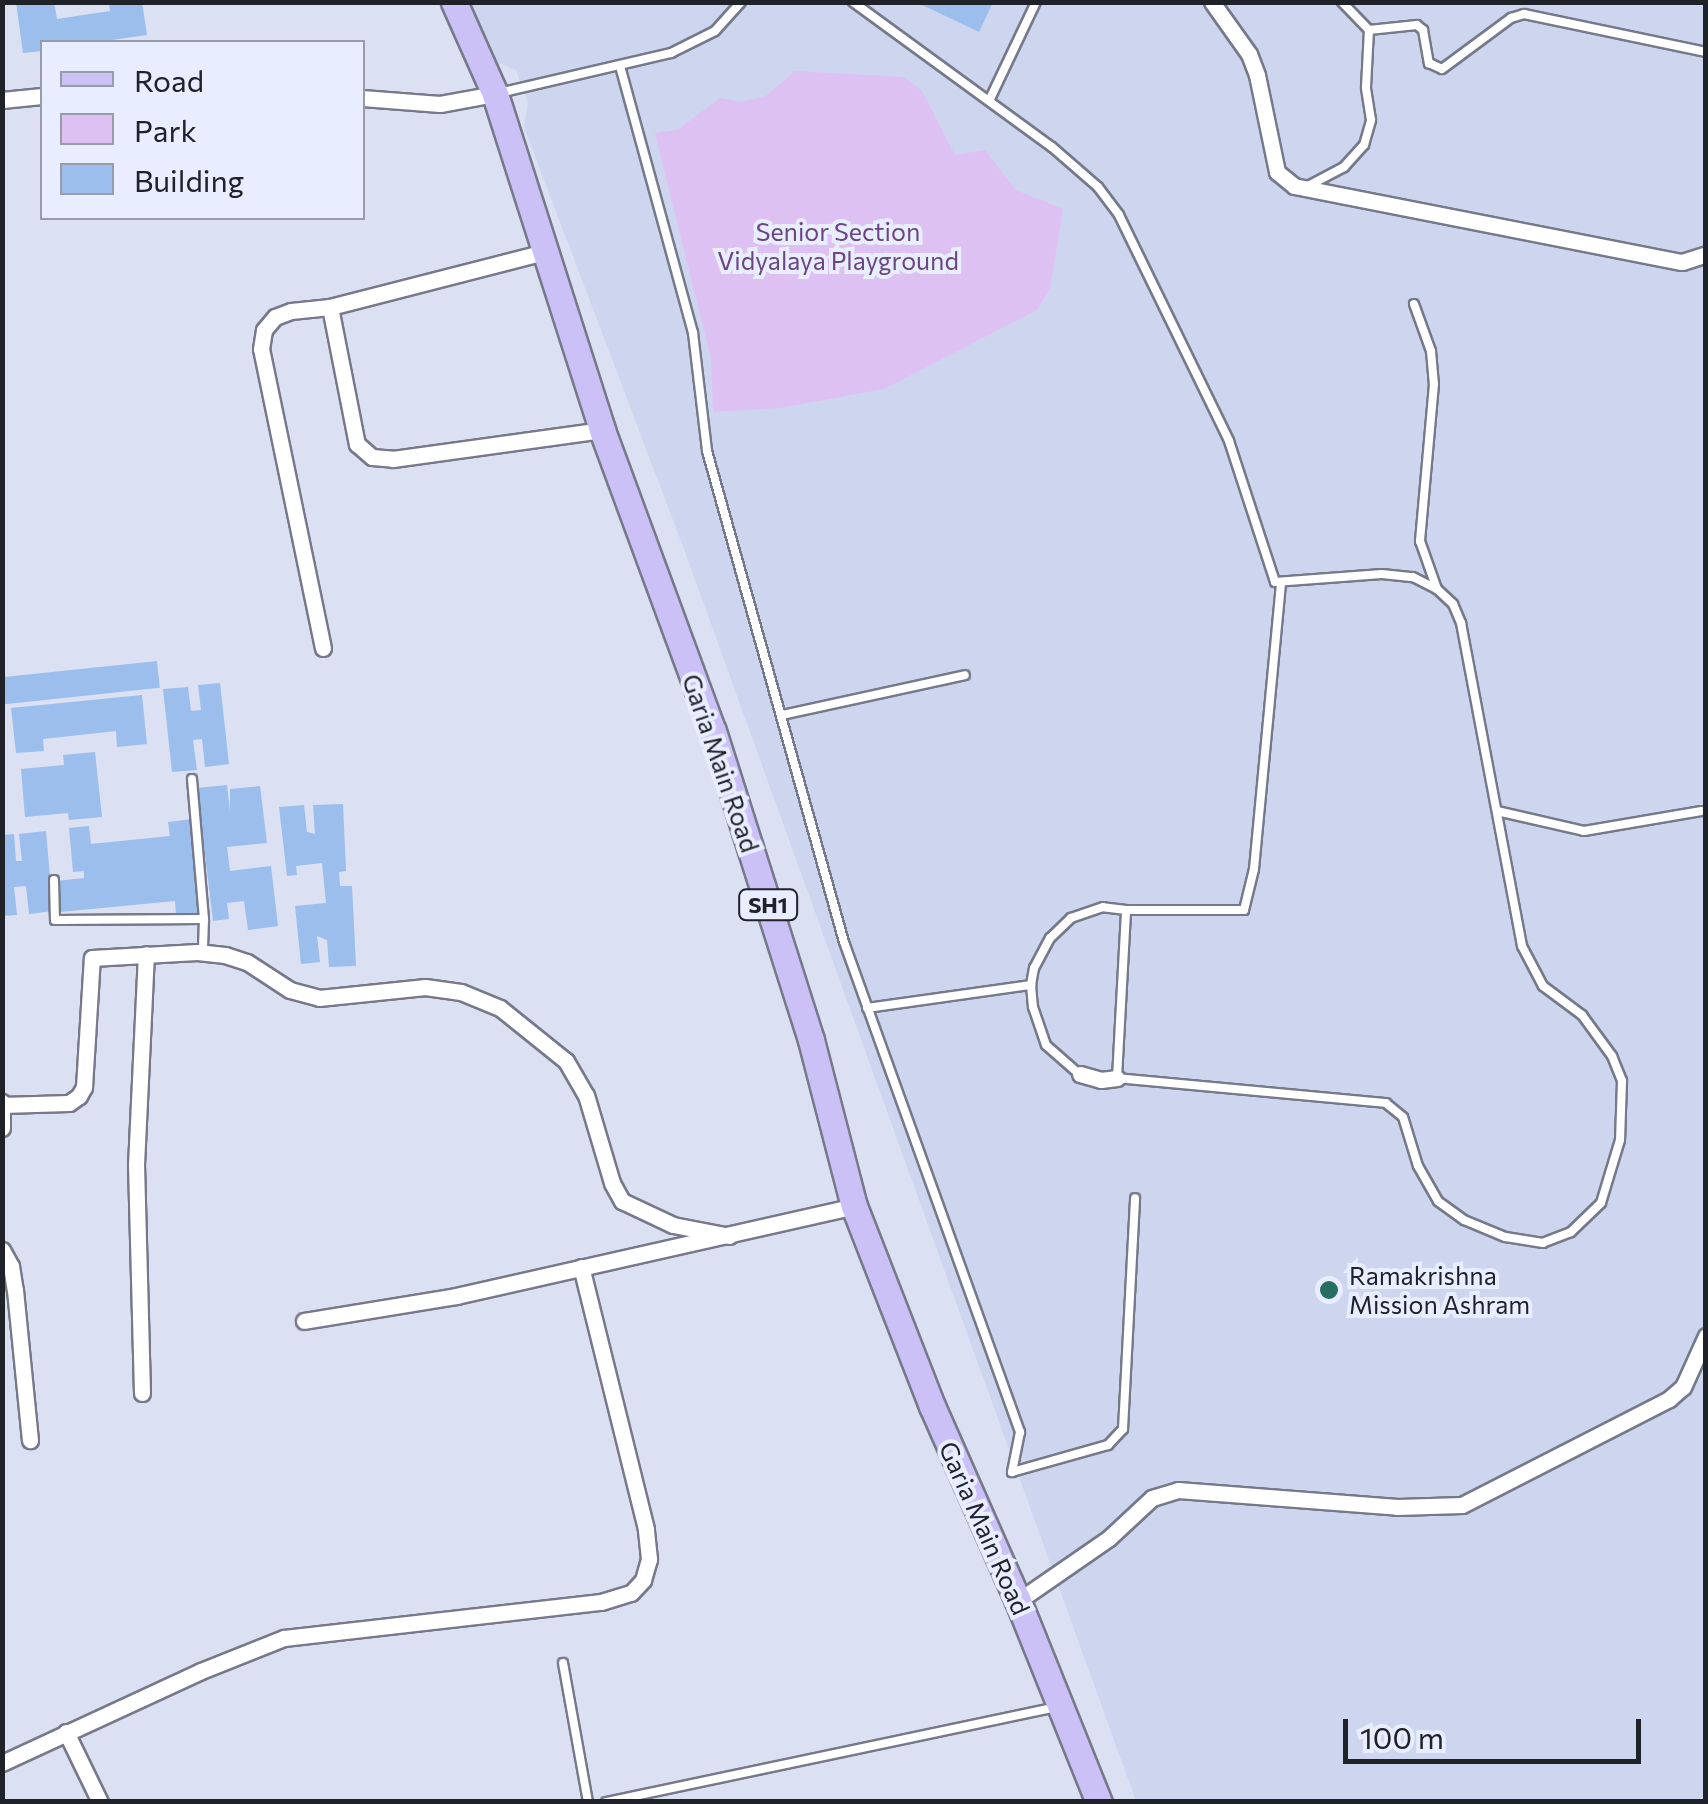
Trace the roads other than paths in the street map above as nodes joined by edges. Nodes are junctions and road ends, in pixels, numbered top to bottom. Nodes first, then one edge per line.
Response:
1 (454, 2) edge
2 (741, 2) edge
3 (853, 2) edge
4 (1036, 2) edge
5 (1212, 2) edge
6 (1342, 2) edge
7 (1369, 30) junction
8 (1706, 52) edge
9 (620, 66) junction
10 (495, 94) junction
11 (40, 96) edge
12 (365, 98) edge
13 (2, 100) edge
14 (990, 101) junction
15 (1306, 187) junction
16 (544, 252) junction
17 (1706, 254) edge
18 (1414, 304) dead end
19 (330, 307) junction
20 (602, 430) junction
21 (1280, 585) junction
22 (1438, 589) junction
23 (323, 648) dead end
24 (964, 675) dead end
25 (782, 715) junction
26 (192, 779) dead end
27 (1497, 811) junction
28 (1701, 811) dead end
29 (54, 880) dead end
30 (1126, 910) junction
31 (204, 919) junction
32 (203, 952) junction
33 (146, 954) junction
34 (1031, 985) junction
35 (867, 1008) junction
36 (1080, 1074) joint
37 (1117, 1078) junction
38 (3, 1104) edge
39 (2, 1128) edge
40 (1134, 1198) dead end
41 (854, 1206) junction
42 (729, 1236) junction
43 (2, 1250) edge
44 (582, 1267) junction
45 (304, 1321) dead end
46 (1706, 1336) edge
47 (142, 1394) dead end
48 (30, 1440) dead end
49 (1018, 1601) junction
50 (563, 1664) dead end
51 (1061, 1706) junction
52 (66, 1732) junction
53 (2, 1762) edge
54 (100, 1802) edge
55 (588, 1802) edge
56 (606, 1802) edge
57 (1099, 1802) edge

1 - 10 main road, Garia Main Road / SH1
2 - 9 lane
3 - 14 lane
4 - 14 lane
5 - 15 street
6 - 7 lane
7 - 8 lane
7 - 15 lane
9 - 10 lane
9 - 25 lane
10 - 12 street
10 - 16 main road, Garia Main Road / SH1
11 - 13 street
14 - 21 lane
15 - 17 street
16 - 19 street
16 - 20 main road, Garia Main Road / SH1
18 - 22 lane
19 - 20 street
19 - 23 street
20 - 41 main road, Garia Main Road / SH1
21 - 22 lane
21 - 30 lane
22 - 27 lane
24 - 25 lane
25 - 35 lane
26 - 31 lane
27 - 28 lane
27 - 37 lane
29 - 31 lane
30 - 34 lane
30 - 37 lane
31 - 32 lane
32 - 33 street
32 - 42 street
33 - 38 street
33 - 47 street
34 - 35 lane
34 - 36 lane
35 - 40 lane
36 - 37 street
38 - 39 street
41 - 42 street
41 - 49 main road, Garia Main Road / SH1
42 - 44 street
43 - 48 street
44 - 45 street
44 - 52 street
46 - 49 street
49 - 51 main road, Garia Main Road / SH1
50 - 55 lane
51 - 56 lane
51 - 57 main road, Garia Main Road / SH1
52 - 53 street
52 - 54 street

